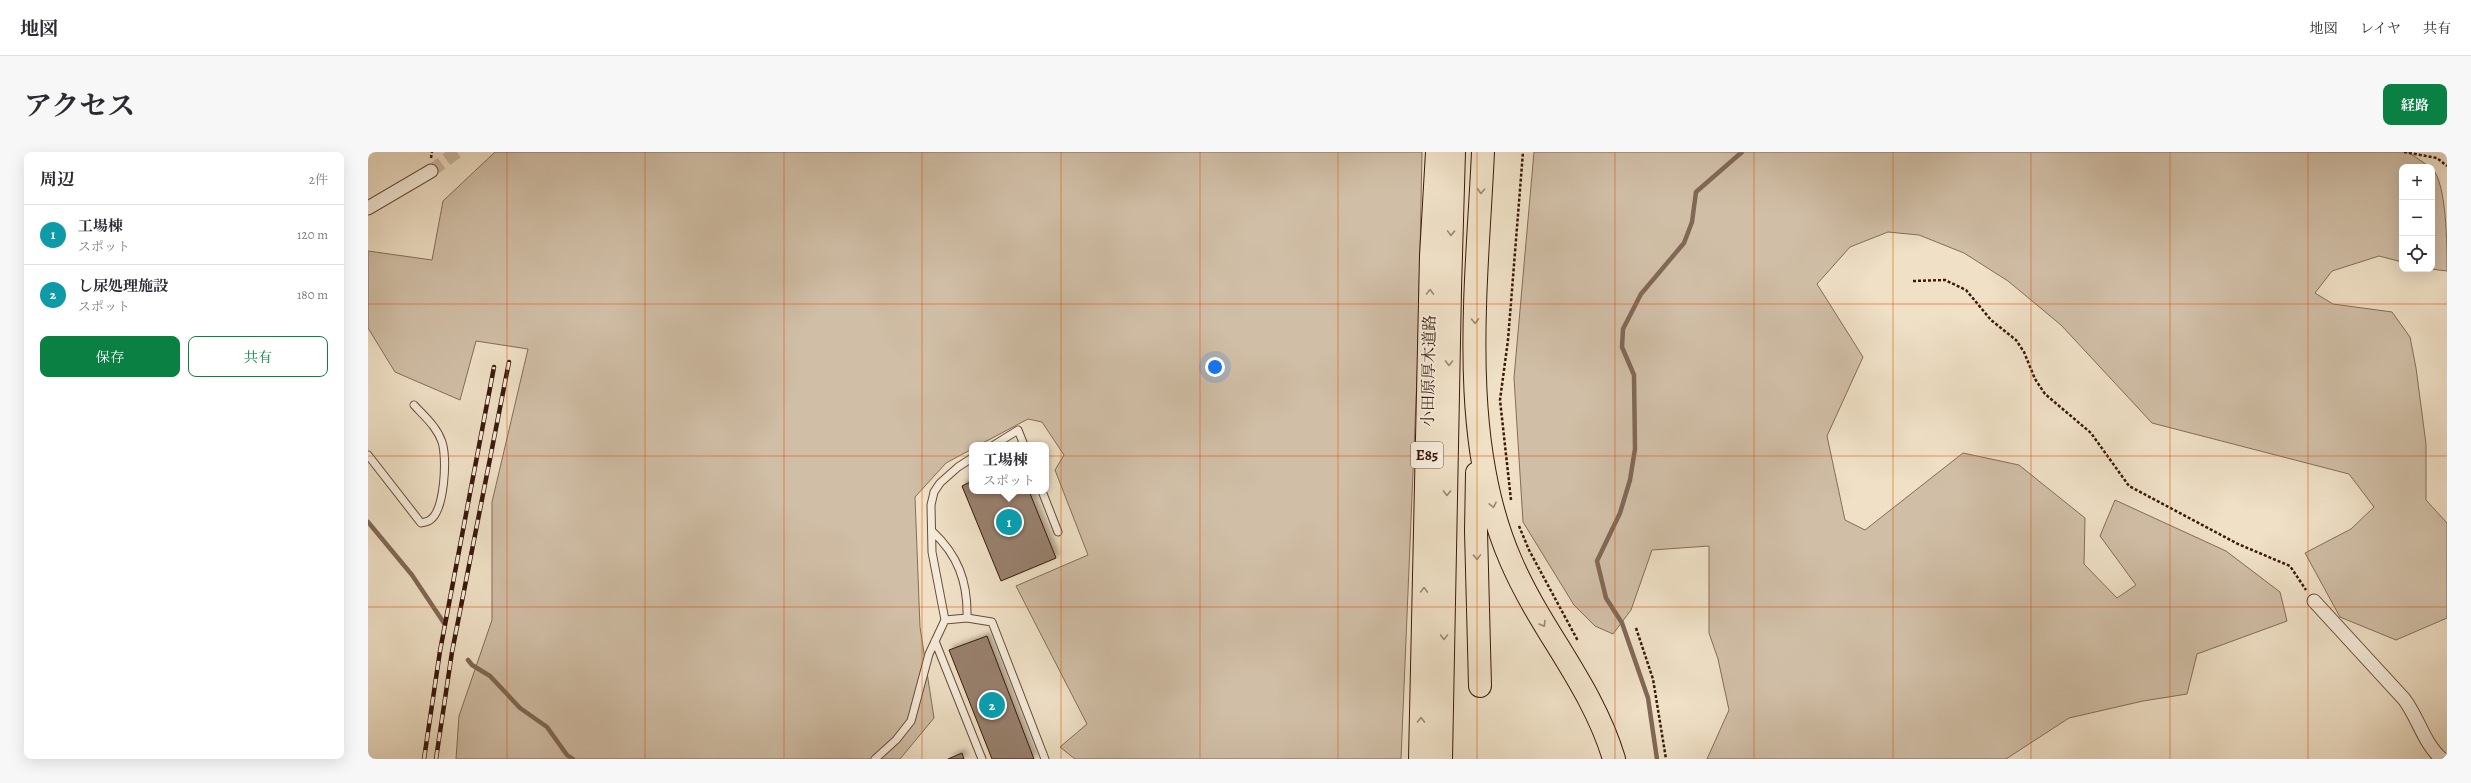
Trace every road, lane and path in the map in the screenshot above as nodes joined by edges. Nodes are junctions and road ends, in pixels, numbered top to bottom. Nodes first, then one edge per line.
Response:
1 (1437, 152) edge
2 (1454, 152) edge
3 (1483, 152) edge
4 (1523, 152) edge
5 (2404, 152) edge
6 (2447, 166) edge
7 (432, 171) tunnel mouth
8 (368, 208) edge
9 (1913, 281) dead end
10 (414, 406) dead end
11 (1477, 434) junction
12 (999, 442) edge
13 (1023, 442) edge
14 (368, 455) edge
15 (969, 460) edge
16 (1043, 494) edge
17 (1512, 507) dead end
18 (1518, 521) dead end
19 (932, 531) junction
20 (1058, 532) dead end
21 (2314, 601) joint
22 (967, 618) junction
23 (945, 620) junction
24 (1636, 628) dead end
25 (935, 641) junction
26 (1580, 646) dead end
27 (1480, 686) dead end
28 (875, 759) edge
29 (982, 759) edge
30 (1045, 759) edge
31 (1420, 759) edge
32 (1441, 759) edge
33 (1614, 759) edge
34 (1666, 759) edge
35 (2442, 759) edge

31 -> 1 highway, 小田原厚木道路 / E85
2 -> 32 highway, 小田原厚木道路 / E85
3 -> 11 highway
4 - 17 path
5 - 6 path
7 - 8 street
9 - 21 path
10 - 14 lane
11 -> 27 highway
11 -> 33 highway
12 - 13 lane
15 - 19 lane
16 - 20 lane
18 - 26 path
19 - 22 lane
19 - 23 lane
21 - 35 street
22 - 23 lane
22 - 30 lane
23 - 25 lane
24 - 34 path
25 - 28 lane
25 - 29 lane

